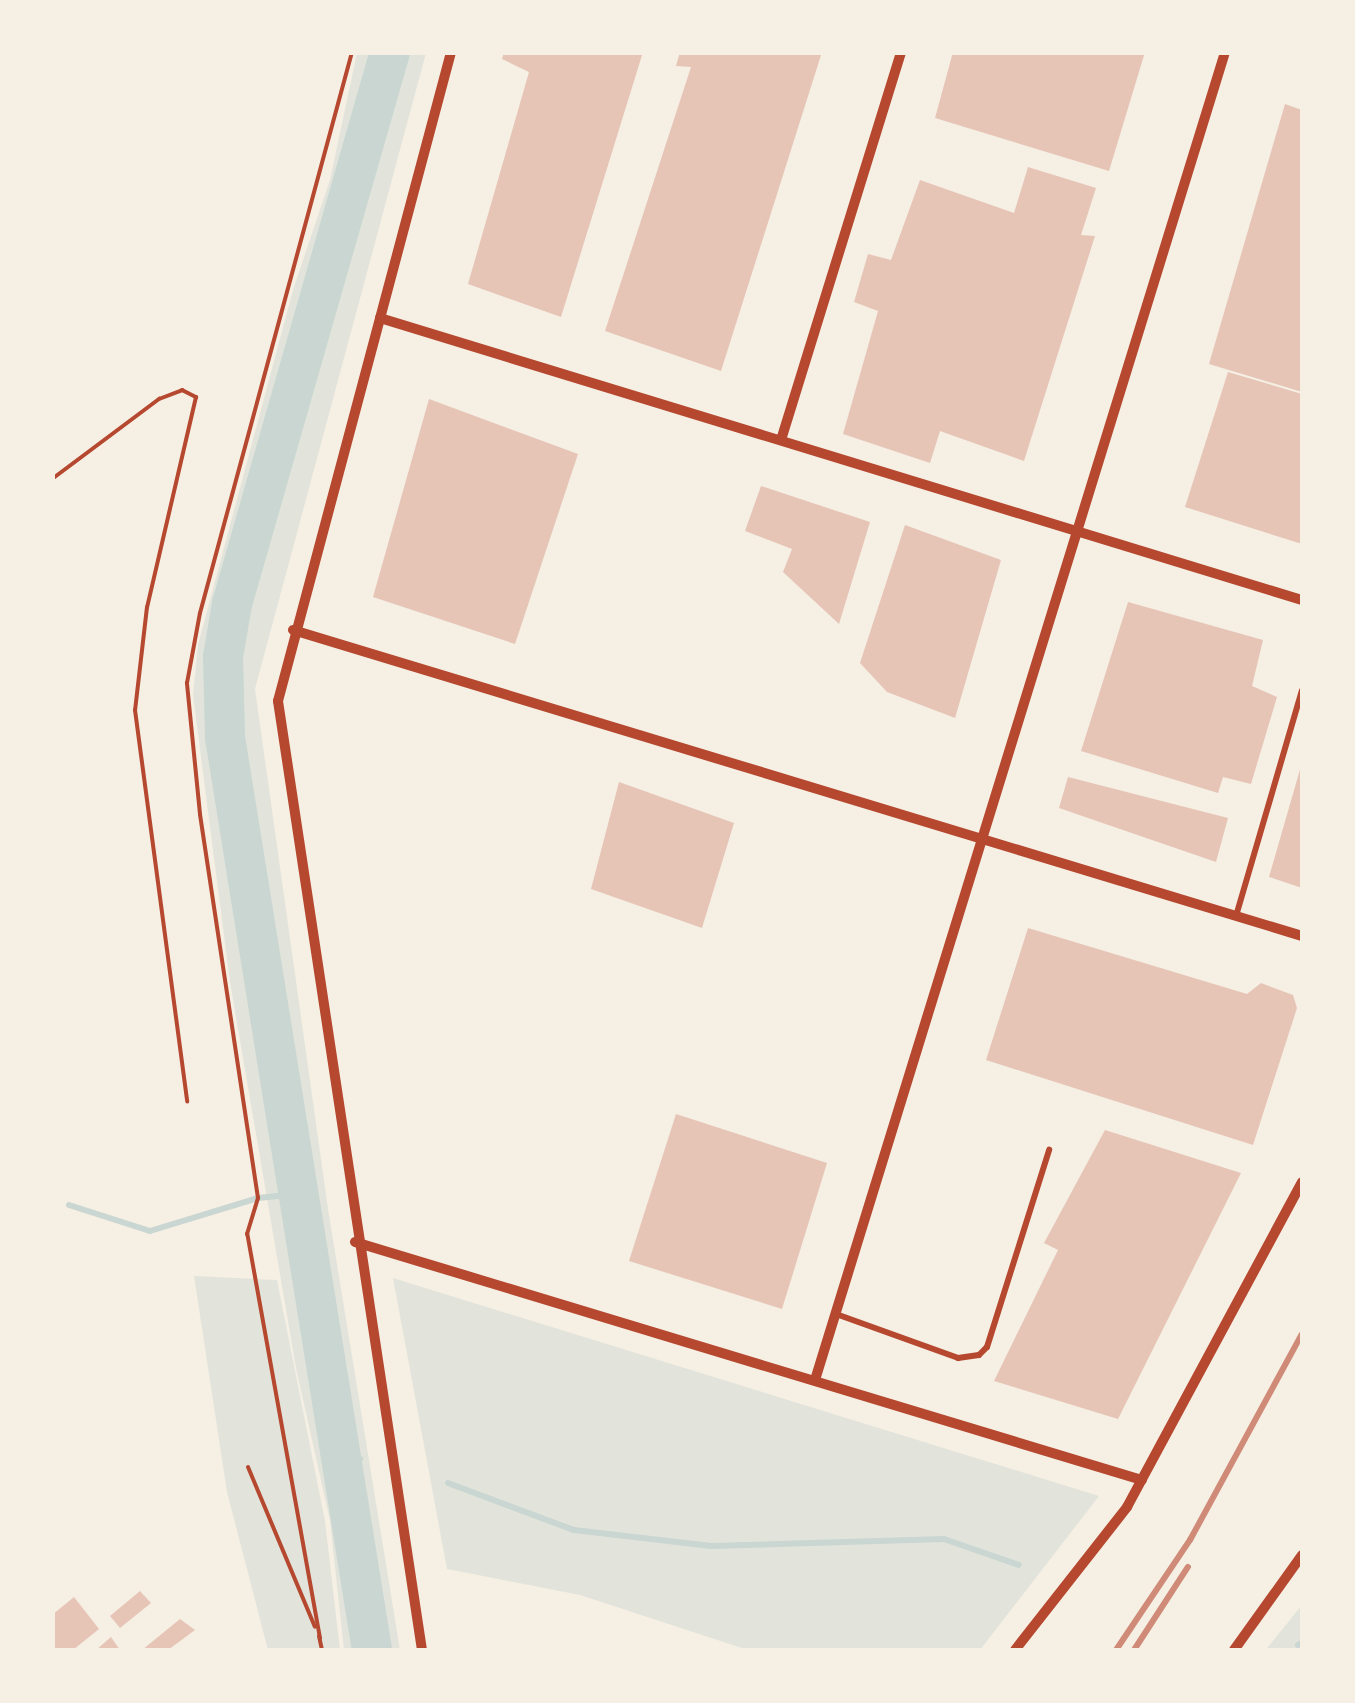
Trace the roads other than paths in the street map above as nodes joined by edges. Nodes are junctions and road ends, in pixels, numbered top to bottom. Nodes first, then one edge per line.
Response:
1 (451, 52) edge
2 (901, 52) edge
3 (1225, 52) edge
4 (380, 318) junction
5 (780, 440) junction
6 (1077, 531) junction
7 (1302, 600) edge
8 (292, 630) junction
9 (1302, 690) edge
10 (982, 838) junction
11 (1236, 916) junction
12 (1302, 936) edge
13 (1048, 1150) dead end
14 (1302, 1182) edge
15 (355, 1242) junction
16 (835, 1314) junction
17 (815, 1380) junction
18 (1142, 1480) junction
19 (1302, 1555) edge
20 (422, 1650) edge
21 (1015, 1650) edge
22 (1234, 1650) edge

1 - 4 street
2 - 5 street
3 - 6 street
4 - 5 street
4 - 8 street
5 - 6 street
6 - 7 street
6 - 10 street
8 - 10 street
8 - 15 street
9 - 11 lane
10 - 11 street
10 - 16 street
11 - 12 street
13 - 16 lane
14 - 18 street
15 - 17 street
15 - 20 street
16 - 17 street
17 - 18 street
18 - 21 street
19 - 22 street

